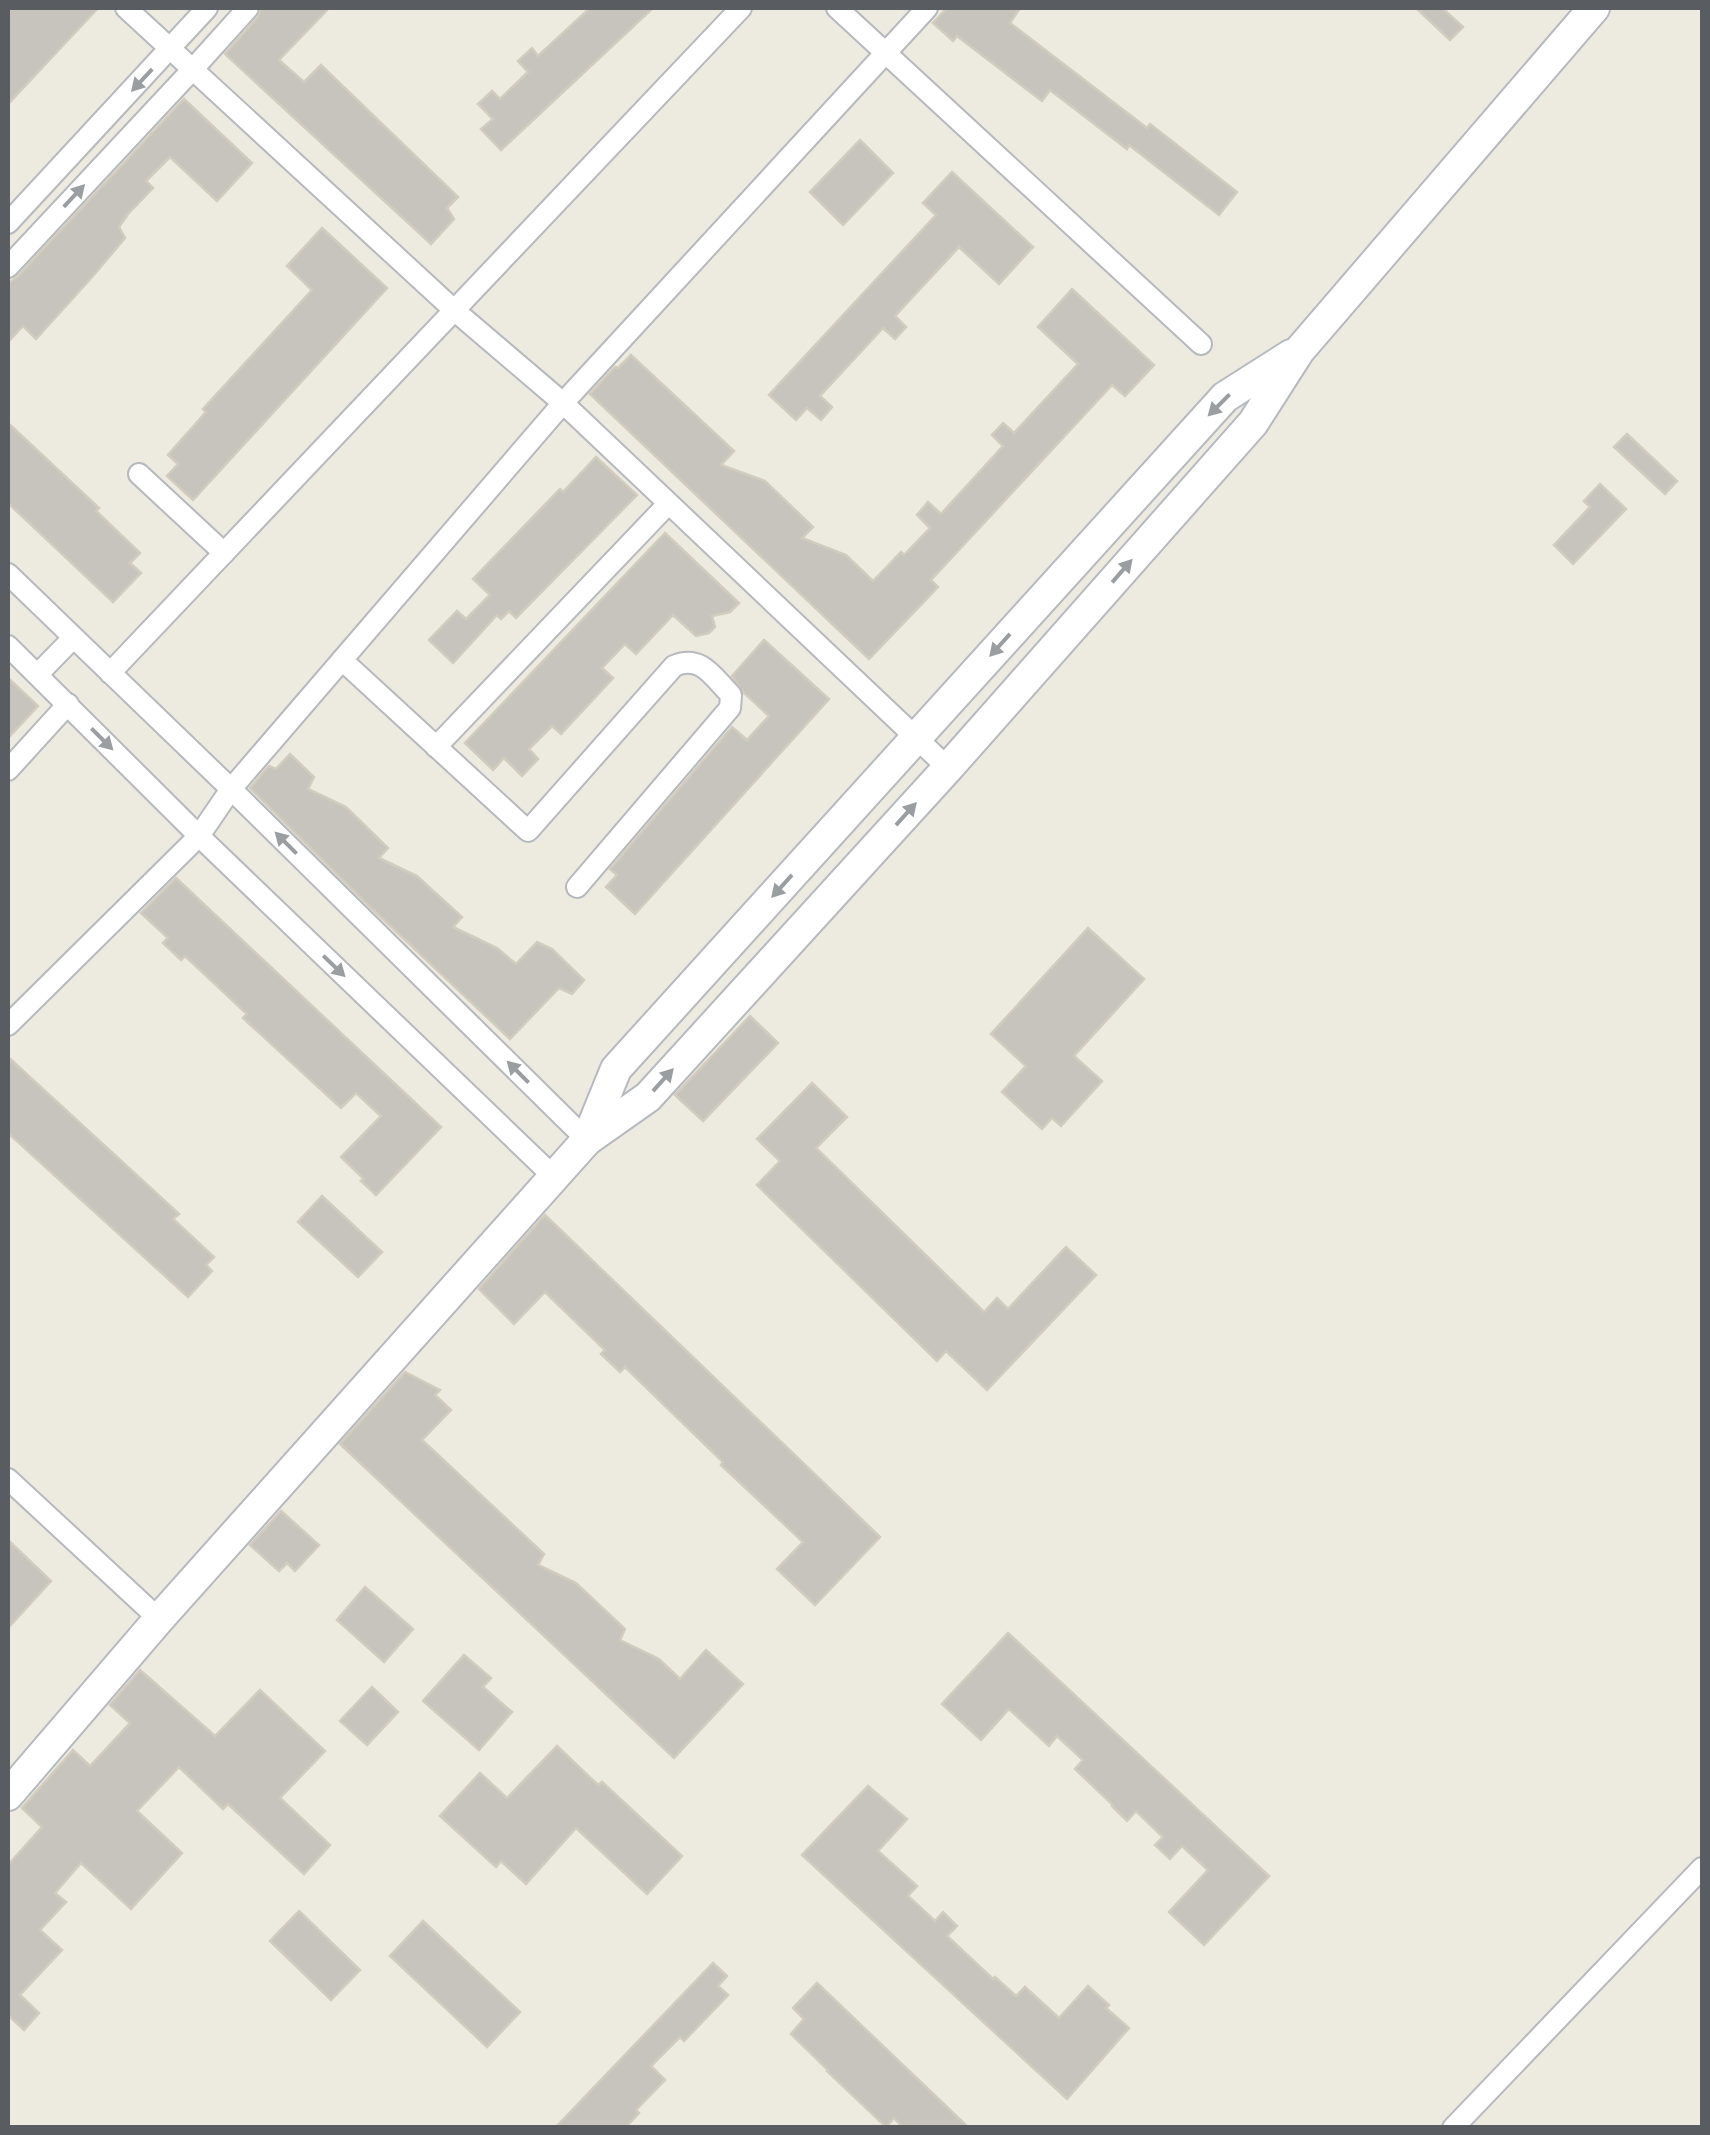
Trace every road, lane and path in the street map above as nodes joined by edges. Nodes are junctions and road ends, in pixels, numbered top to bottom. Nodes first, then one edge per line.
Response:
1 (126, 8) edge
2 (207, 8) edge
3 (248, 8) edge
4 (741, 8) edge
5 (836, 8) edge
6 (927, 8) edge
7 (1594, 8) edge
8 (172, 48) junction
9 (885, 53) junction
10 (193, 70) junction
11 (8, 223) edge
12 (8, 268) edge
13 (454, 310) junction
14 (1202, 344) dead end
15 (1299, 351) junction
16 (563, 403) junction
17 (139, 474) dead end
18 (668, 504) junction
19 (224, 553) junction
20 (8, 574) edge
21 (73, 638) junction
22 (8, 646) edge
23 (342, 660) junction
24 (110, 673) junction
25 (38, 674) junction
26 (68, 704) junction
27 (916, 739) junction
28 (436, 746) junction
29 (948, 768) junction
30 (8, 770) edge
31 (231, 789) junction
32 (199, 836) junction
33 (577, 887) dead end
34 (8, 1025) edge
35 (587, 1140) junction
36 (554, 1178) junction
37 (8, 1480) edge
38 (159, 1619) junction
39 (8, 1795) edge
40 (1702, 1868) edge
41 (1453, 2128) edge

1 - 8 street
2 - 8 street
3 - 10 street
4 - 13 street
5 - 9 street
6 - 9 street
7 - 15 main road
8 - 10 street
8 -> 11 street
9 - 14 street
9 - 16 street
12 -> 10 street
10 - 13 street
13 - 16 street
13 - 19 street
15 -> 27 main road
29 -> 15 main road
16 - 18 street
16 - 23 street
17 - 19 street
18 - 27 street
18 - 28 street
19 - 24 street
20 - 21 street
21 - 24 street
21 - 25 street
22 - 25 street
23 - 28 street
23 - 31 street
24 - 31 street
25 - 26 street
26 - 30 street
26 -> 32 street
27 - 29 street
27 -> 35 main road
28 - 33 street
35 -> 29 main road
31 - 32 street
35 -> 31 street
32 - 34 street
32 -> 36 street
35 - 36 main road
36 - 38 main road
37 - 38 street
38 - 39 main road
40 - 41 street

